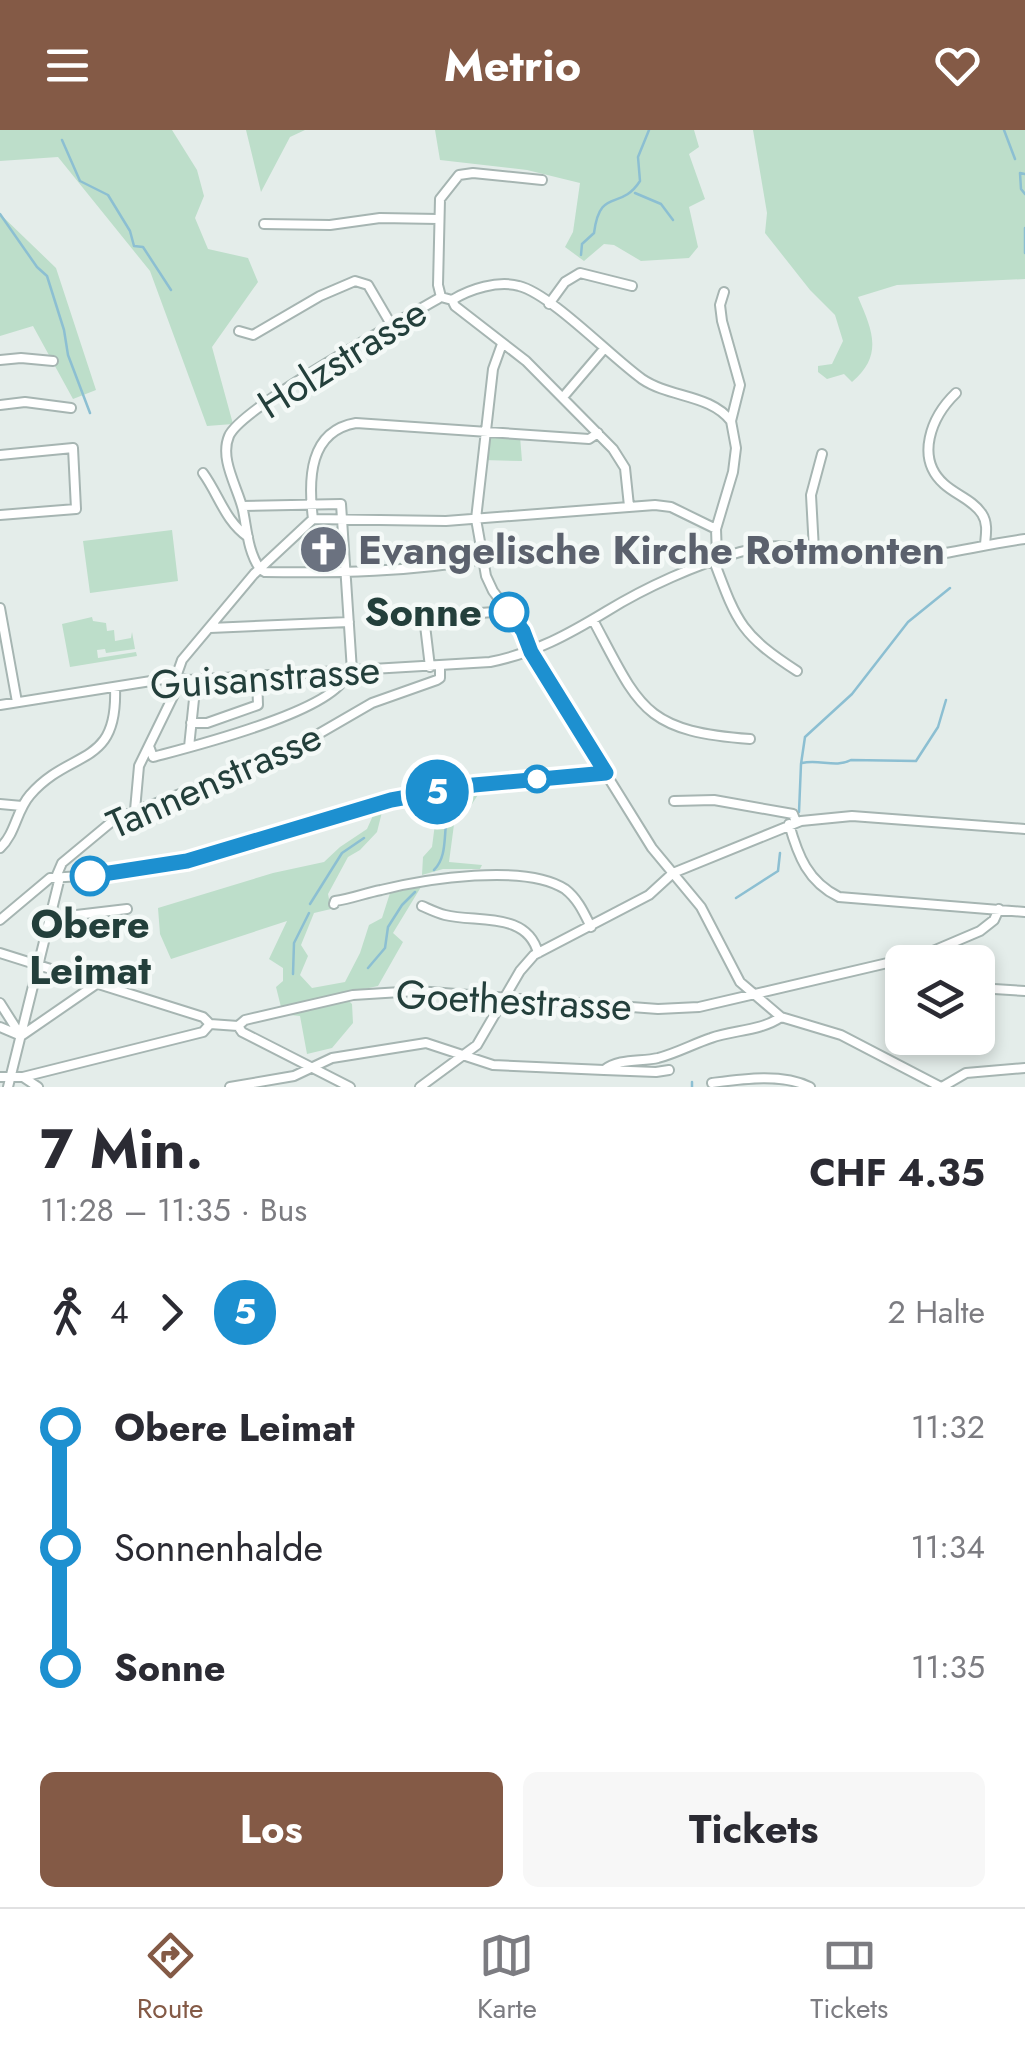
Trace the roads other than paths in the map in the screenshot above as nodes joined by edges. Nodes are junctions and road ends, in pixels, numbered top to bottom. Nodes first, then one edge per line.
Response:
1 (542, 180) dead end
2 (438, 219) junction
3 (264, 224) dead end
4 (632, 286) dead end
5 (724, 292) dead end
6 (441, 297) junction
7 (452, 300) junction
8 (549, 304) junction
9 (392, 326) junction
10 (239, 331) dead end
11 (502, 344) junction
12 (604, 349) junction
13 (0, 360) edge
14 (53, 362) dead end
15 (956, 393) dead end
16 (564, 396) junction
17 (0, 405) edge
18 (70, 408) dead end
19 (731, 422) junction
20 (486, 433) junction
21 (598, 433) junction
22 (822, 454) dead end
23 (0, 455) edge
24 (203, 473) dead end
25 (312, 503) junction
26 (242, 506) junction
27 (630, 506) junction
28 (0, 515) edge
29 (313, 519) junction
30 (344, 520) junction
31 (476, 520) junction
32 (716, 529) junction
33 (248, 537) junction
34 (1025, 539) edge
35 (985, 544) junction
36 (814, 550) junction
37 (482, 559) junction
38 (714, 561) junction
39 (260, 569) junction
40 (347, 573) junction
41 (0, 608) edge
42 (508, 611) junction
43 (593, 620) junction
44 (349, 622) junction
45 (210, 628) junction
46 (531, 652) junction
47 (435, 666) junction
48 (350, 671) junction
49 (797, 671) dead end
50 (258, 676) junction
51 (179, 678) junction
52 (196, 680) junction
53 (115, 688) junction
54 (17, 702) junction
55 (0, 705) edge
56 (191, 723) junction
57 (750, 739) dead end
58 (149, 746) junction
59 (190, 747) junction
60 (606, 773) junction
61 (674, 800) dead end
62 (0, 804) edge
63 (22, 806) junction
64 (135, 810) junction
65 (793, 823) junction
66 (1025, 828) edge
67 (0, 848) edge
68 (673, 873) junction
69 (58, 877) junction
70 (334, 904) dead end
71 (422, 906) dead end
72 (127, 909) dead end
73 (999, 909) junction
74 (1025, 912) edge
75 (51, 918) junction
76 (0, 920) edge
77 (591, 927) junction
78 (946, 945) edge
79 (0, 952) edge
80 (538, 953) junction
81 (40, 965) junction
82 (885, 965) edge
83 (95, 986) junction
84 (995, 989) edge
85 (1025, 991) edge
86 (753, 994) junction
87 (506, 998) junction
88 (0, 1003) edge
89 (780, 1017) junction
90 (210, 1024) junction
91 (0, 1026) edge
92 (238, 1026) junction
93 (21, 1036) junction
94 (465, 1056) junction
95 (306, 1068) junction
96 (1025, 1068) edge
97 (604, 1070) junction
98 (669, 1070) dead end
99 (23, 1077) junction
100 (924, 1077) junction
101 (6, 1081) edge
102 (712, 1083) dead end
103 (38, 1087) edge
104 (230, 1087) edge
105 (350, 1087) edge
106 (420, 1087) edge
107 (810, 1087) edge
108 (918, 1087) edge
109 (942, 1087) edge

1 - 2 street, Holzstrasse
2 - 3 street
2 - 6 street, Holzstrasse
4 - 8 street
5 - 19 street
6 - 7 street, Holzstrasse
6 - 9 street, Holzstrasse
7 - 8 street
7 - 11 street
8 - 12 street
9 - 10 street
9 - 26 street, Holzstrasse
11 - 16 street
11 - 20 street
12 - 16 street
12 - 19 street
13 - 14 street
15 - 35 street
16 - 21 street
17 - 18 street
19 - 32 street
20 - 21 street
20 - 25 street
20 - 31 street
21 - 27 street
22 - 36 street
23 - 28 street
24 - 33 street
25 - 26 street
25 - 29 street
25 - 30 street
26 - 33 street, Holzstrasse
27 - 31 street
27 - 32 street
29 - 30 street
29 - 39 street
30 - 31 street
30 - 40 street
31 - 37 street
32 - 38 street
33 - 39 street, Holzstrasse
34 - 35 street, Guisanstrasse
35 - 36 street, Guisanstrasse
36 - 38 street, Guisanstrasse
37 - 40 street
37 - 42 street
38 - 43 street, Guisanstrasse
38 - 49 street
39 - 40 street
39 - 45 street
40 - 44 street
41 - 54 street
42 - 46 street
42 - 47 street
43 - 46 street, Guisanstrasse
43 - 57 street
44 - 45 street
44 - 48 street
45 - 51 street
46 - 47 street, Guisanstrasse
46 - 60 street
47 - 48 street, Guisanstrasse
47 - 64 street, Tannenstrasse
48 - 50 street, Guisanstrasse
48 - 59 street
50 - 52 street, Guisanstrasse
50 - 56 street
51 - 52 street, Guisanstrasse
51 - 53 street, Guisanstrasse
51 - 58 street
52 - 56 street
53 - 54 street, Guisanstrasse
53 - 63 street
54 - 55 street, Guisanstrasse
56 - 59 street
58 - 59 street
58 - 64 street
60 - 68 street
60 - 69 street
61 - 65 street
62 - 63 street
63 - 67 street
64 - 69 street, Tannenstrasse
65 - 66 street
65 - 68 street
65 - 73 street
68 - 77 street
68 - 86 street
69 - 75 street
69 - 76 street, Tannenstrasse
70 - 77 street
71 - 80 street
72 - 75 street
73 - 74 street
73 - 78 street, Goethestrasse
75 - 81 street
77 - 80 street
79 - 81 street
80 - 87 street
81 - 83 street
81 - 93 street
82 - 86 street, Goethestrasse
83 - 90 street
83 - 93 street
84 - 85 street
86 - 87 street, Goethestrasse
86 - 89 street
87 - 92 street, Goethestrasse
87 - 94 street
88 - 93 street
89 - 97 street
89 - 100 street
90 - 92 street, Goethestrasse
90 - 99 street, Goethestrasse
91 - 93 street
92 - 95 street
93 - 101 street
94 - 95 street
94 - 97 street
94 - 106 street
95 - 104 street
95 - 105 street
96 - 109 street
97 - 98 street
99 - 101 street, Goethestrasse
99 - 103 street
100 - 108 street
100 - 109 street
102 - 107 street

